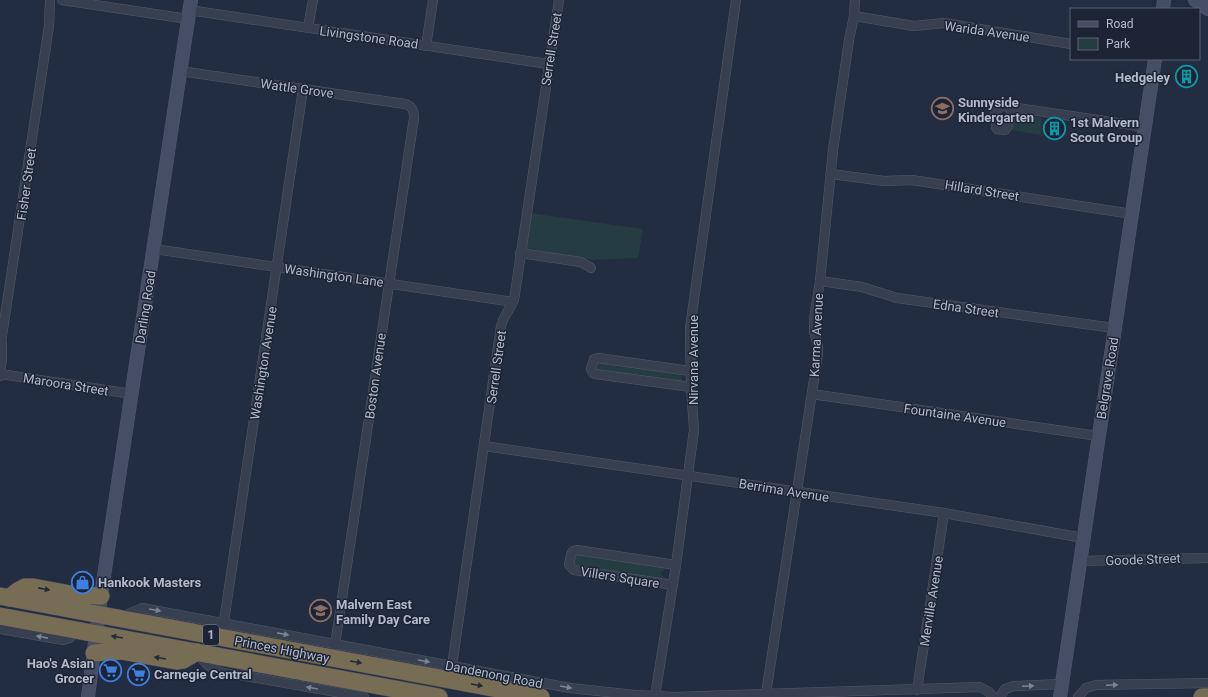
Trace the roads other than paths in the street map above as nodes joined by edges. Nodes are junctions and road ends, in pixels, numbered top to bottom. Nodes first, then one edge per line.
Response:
1 (50, 0) edge
2 (56, 0) edge
3 (62, 0) edge
4 (313, 0) edge
5 (433, 0) edge
6 (559, 0) edge
7 (736, 0) edge
8 (855, 0) edge
9 (1195, 0) edge
10 (1208, 9) edge
11 (189, 10) edge
12 (854, 16) junction
13 (49, 26) junction
14 (308, 28) junction
15 (1070, 44) edge
16 (426, 46) junction
17 (1155, 60) edge
18 (548, 64) junction
19 (180, 71) junction
20 (303, 89) junction
21 (412, 108) joint
22 (1015, 108) dead end
23 (1145, 127) junction
24 (831, 174) junction
25 (1132, 214) junction
26 (154, 249) junction
27 (520, 253) junction
28 (277, 267) junction
29 (591, 268) dead end
30 (820, 281) junction
31 (389, 284) junction
32 (513, 302) junction
33 (1114, 328) junction
34 (1, 345) edge
35 (690, 371) junction
36 (0, 374) edge
37 (691, 387) junction
38 (132, 394) junction
39 (812, 394) junction
40 (1098, 436) junction
41 (484, 446) junction
42 (688, 476) junction
43 (797, 492) junction
44 (944, 513) junction
45 (1083, 538) junction
46 (1208, 556) edge
47 (1079, 561) junction
48 (676, 565) junction
49 (673, 585) junction
50 (3, 594) edge
51 (101, 596) junction
52 (99, 614) junction
53 (0, 616) edge
54 (0, 629) edge
55 (77, 630) junction
56 (222, 630) junction
57 (97, 633) junction
58 (335, 645) junction
59 (197, 652) junction
60 (94, 653) junction
61 (236, 659) junction
62 (398, 663) junction
63 (452, 666) junction
64 (215, 671) junction
65 (1208, 683) edge
66 (917, 690) junction
67 (1060, 691) edge
68 (393, 693) edge
69 (766, 694) junction
70 (655, 696) edge
71 (88, 697) edge
72 (364, 697) edge
73 (439, 697) edge
74 (541, 697) edge
75 (993, 697) edge
76 (1000, 697) edge
77 (1078, 697) edge
78 (1202, 697) edge
79 (1208, 697) edge

1 - 13 street, Fisher Street
2 - 13 street, Fisher Street
3 - 11 street, Livingstone Road
4 - 14 street
5 - 16 street
6 - 18 street, Serrell Street
7 - 35 street, Nirvana Avenue
8 - 12 street, Karma Avenue
9 - 10 street
11 - 14 street, Livingstone Road
11 - 19 street, Darling Road
12 - 15 street, Warida Avenue
12 - 24 street, Karma Avenue
13 - 34 street, Fisher Street
14 - 16 street, Livingstone Road
16 - 18 street, Livingstone Road
17 - 23 street, Belgrave Road
18 - 27 street, Serrell Street
19 - 20 street, Wattle Grove
19 - 26 street, Darling Road
20 - 21 street, Wattle Grove
20 - 28 street, Washington Avenue
21 - 31 street, Boston Avenue
22 - 23 street
23 - 25 street, Belgrave Road
24 - 25 street, Hillard Street
24 - 30 street, Karma Avenue
25 - 33 street, Belgrave Road
26 - 28 street, Washington Lane
26 - 38 street, Darling Road
27 - 29 street
27 - 32 street, Serrell Street
28 - 31 street, Washington Lane
28 - 56 street, Washington Avenue
30 - 33 street, Edna Street
30 - 39 street, Karma Avenue
31 - 32 street, Washington Lane
31 - 58 street, Boston Avenue
32 - 41 street, Serrell Street
33 - 40 street, Belgrave Road
34 - 36 street, Fisher Street
35 - 37 street, Nirvana Avenue
35 - 37 street
36 - 38 street, Maroora Street
37 - 42 street, Nirvana Avenue
38 - 51 street, Darling Road
39 - 40 street, Fountaine Avenue
39 - 43 street, Karma Avenue
40 - 45 street, Belgrave Road
41 - 42 street, Berrima Avenue
41 - 63 street, Serrell Street
42 - 43 street, Berrima Avenue
42 - 48 street, Nirvana Avenue
43 - 44 street, Berrima Avenue
43 - 69 street, Karma Avenue
44 - 45 street, Berrima Avenue
44 - 66 street, Merville Avenue
45 - 47 street, Belgrave Road
46 - 47 street, Goode Street
47 - 67 street, Belgrave Road
48 - 49 street, Nirvana Avenue
48 - 49 street, Villers Square
49 - 70 street, Nirvana Avenue
50 -> 51 highway
50 - 52 highway, Princes Highway / 1
51 - 52 street, Darling Road
52 -> 56 highway, Princes Highway / 1
52 - 57 street, Darling Road
53 - 55 highway, Princes Highway / 1
55 -> 54 street
55 - 57 highway, Princes Highway / 1
56 -> 58 street, Dandenong Road
56 -> 62 highway, Princes Highway / 1
59 -> 57 highway, Princes Highway / 1
57 - 60 street, Darling Road
58 - 62 street, Dandenong Road
59 -> 60 highway
59 - 61 highway, Princes Highway / 1
59 - 64 street
60 - 71 street, Darling Road
61 - 64 street
61 - 68 highway, Princes Highway / 1
62 -> 63 street, Dandenong Road
62 - 68 street
62 -> 74 highway, Princes Highway / 1
63 -> 70 street, Dandenong Road
72 -> 64 street
77 -> 65 street
66 - 69 street, Dandenong Road
66 - 75 street, Dandenong Road
76 -> 67 street
68 - 73 highway, Princes Highway / 1
69 - 70 street, Dandenong Road
78 - 79 highway

